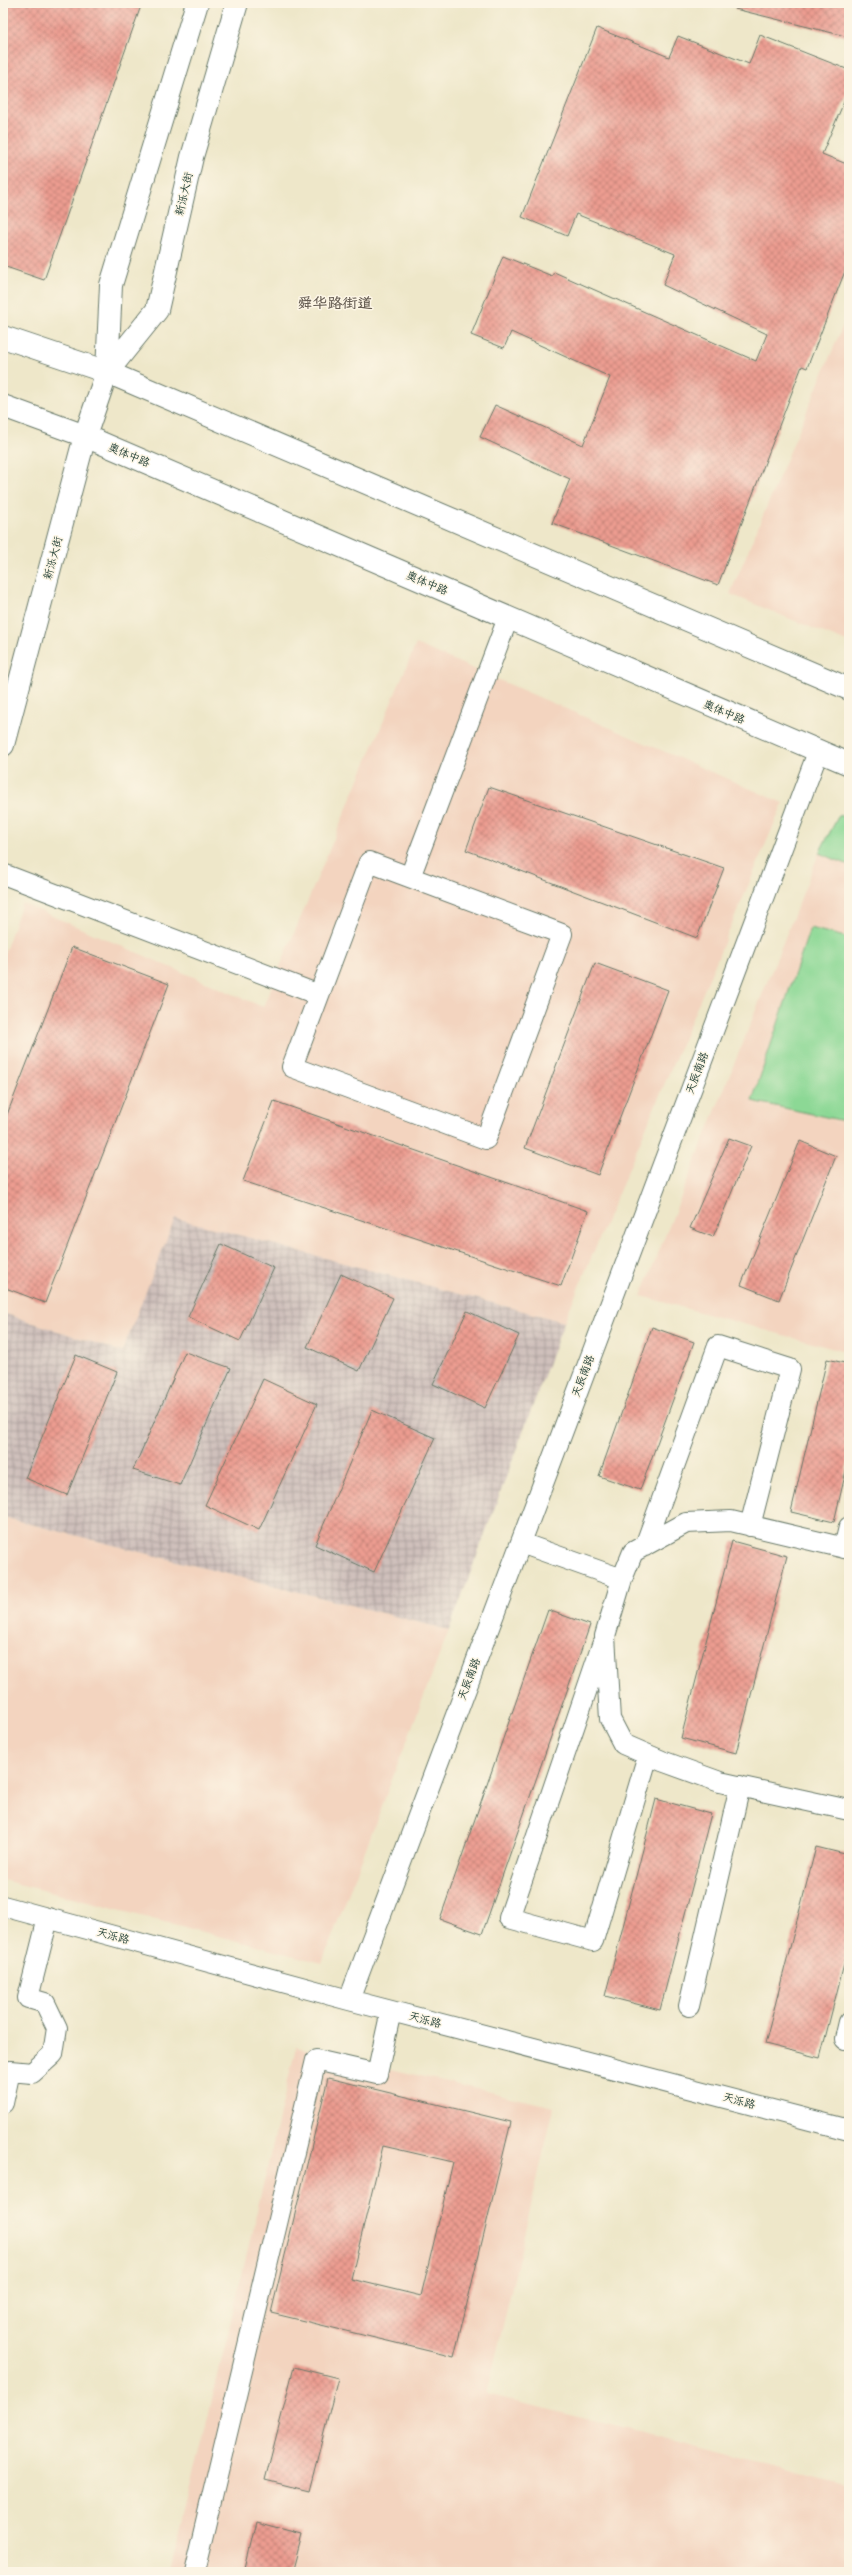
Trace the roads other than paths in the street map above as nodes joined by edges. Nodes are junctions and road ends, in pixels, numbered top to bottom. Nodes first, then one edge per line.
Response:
1 (197, 3) edge
2 (237, 3) edge
3 (3, 337) edge
4 (107, 372) junction
5 (3, 406) edge
6 (85, 436) junction
7 (508, 618) junction
8 (849, 689) edge
9 (6, 723) edge
10 (3, 745) edge
11 (818, 752) junction
12 (849, 764) edge
13 (3, 874) edge
14 (410, 877) junction
15 (319, 995) junction
16 (750, 1526) junction
17 (849, 1526) edge
18 (521, 1543) junction
19 (645, 1546) junction
20 (846, 1548) edge
21 (622, 1579) junction
22 (605, 1636) junction
23 (648, 1755) junction
24 (740, 1786) junction
25 (849, 1810) edge
26 (3, 1906) edge
27 (48, 1918) junction
28 (349, 2000) junction
29 (689, 2006) dead end
30 (391, 2011) junction
31 (3, 2103) edge
32 (849, 2130) edge
33 (194, 2572) edge

1 - 4 main road, 新泺大街
2 - 4 main road, 新泺大街
3 - 4 main road
4 - 6 main road, 新泺大街
4 - 8 main road
5 - 6 main road, 奥体中路
6 - 7 main road, 奥体中路
6 - 9 main road, 新泺大街
7 - 11 main road, 奥体中路
7 - 14 street
9 - 10 main road, 新泺大街
11 - 12 main road, 奥体中路
11 - 18 street, 天辰南路
13 - 15 street
14 - 15 street
14 - 15 street
16 - 19 street
16 - 19 street
16 - 20 street
17 - 20 street
18 - 21 street
18 - 28 street, 天辰南路
19 - 21 street
21 - 22 street
22 - 23 street
22 - 23 street
23 - 24 street
24 - 25 street
24 - 29 street
26 - 27 street, 天泺路
27 - 28 street, 天泺路
27 - 31 street
28 - 30 street, 天泺路
30 - 32 street, 天泺路
30 - 33 street

